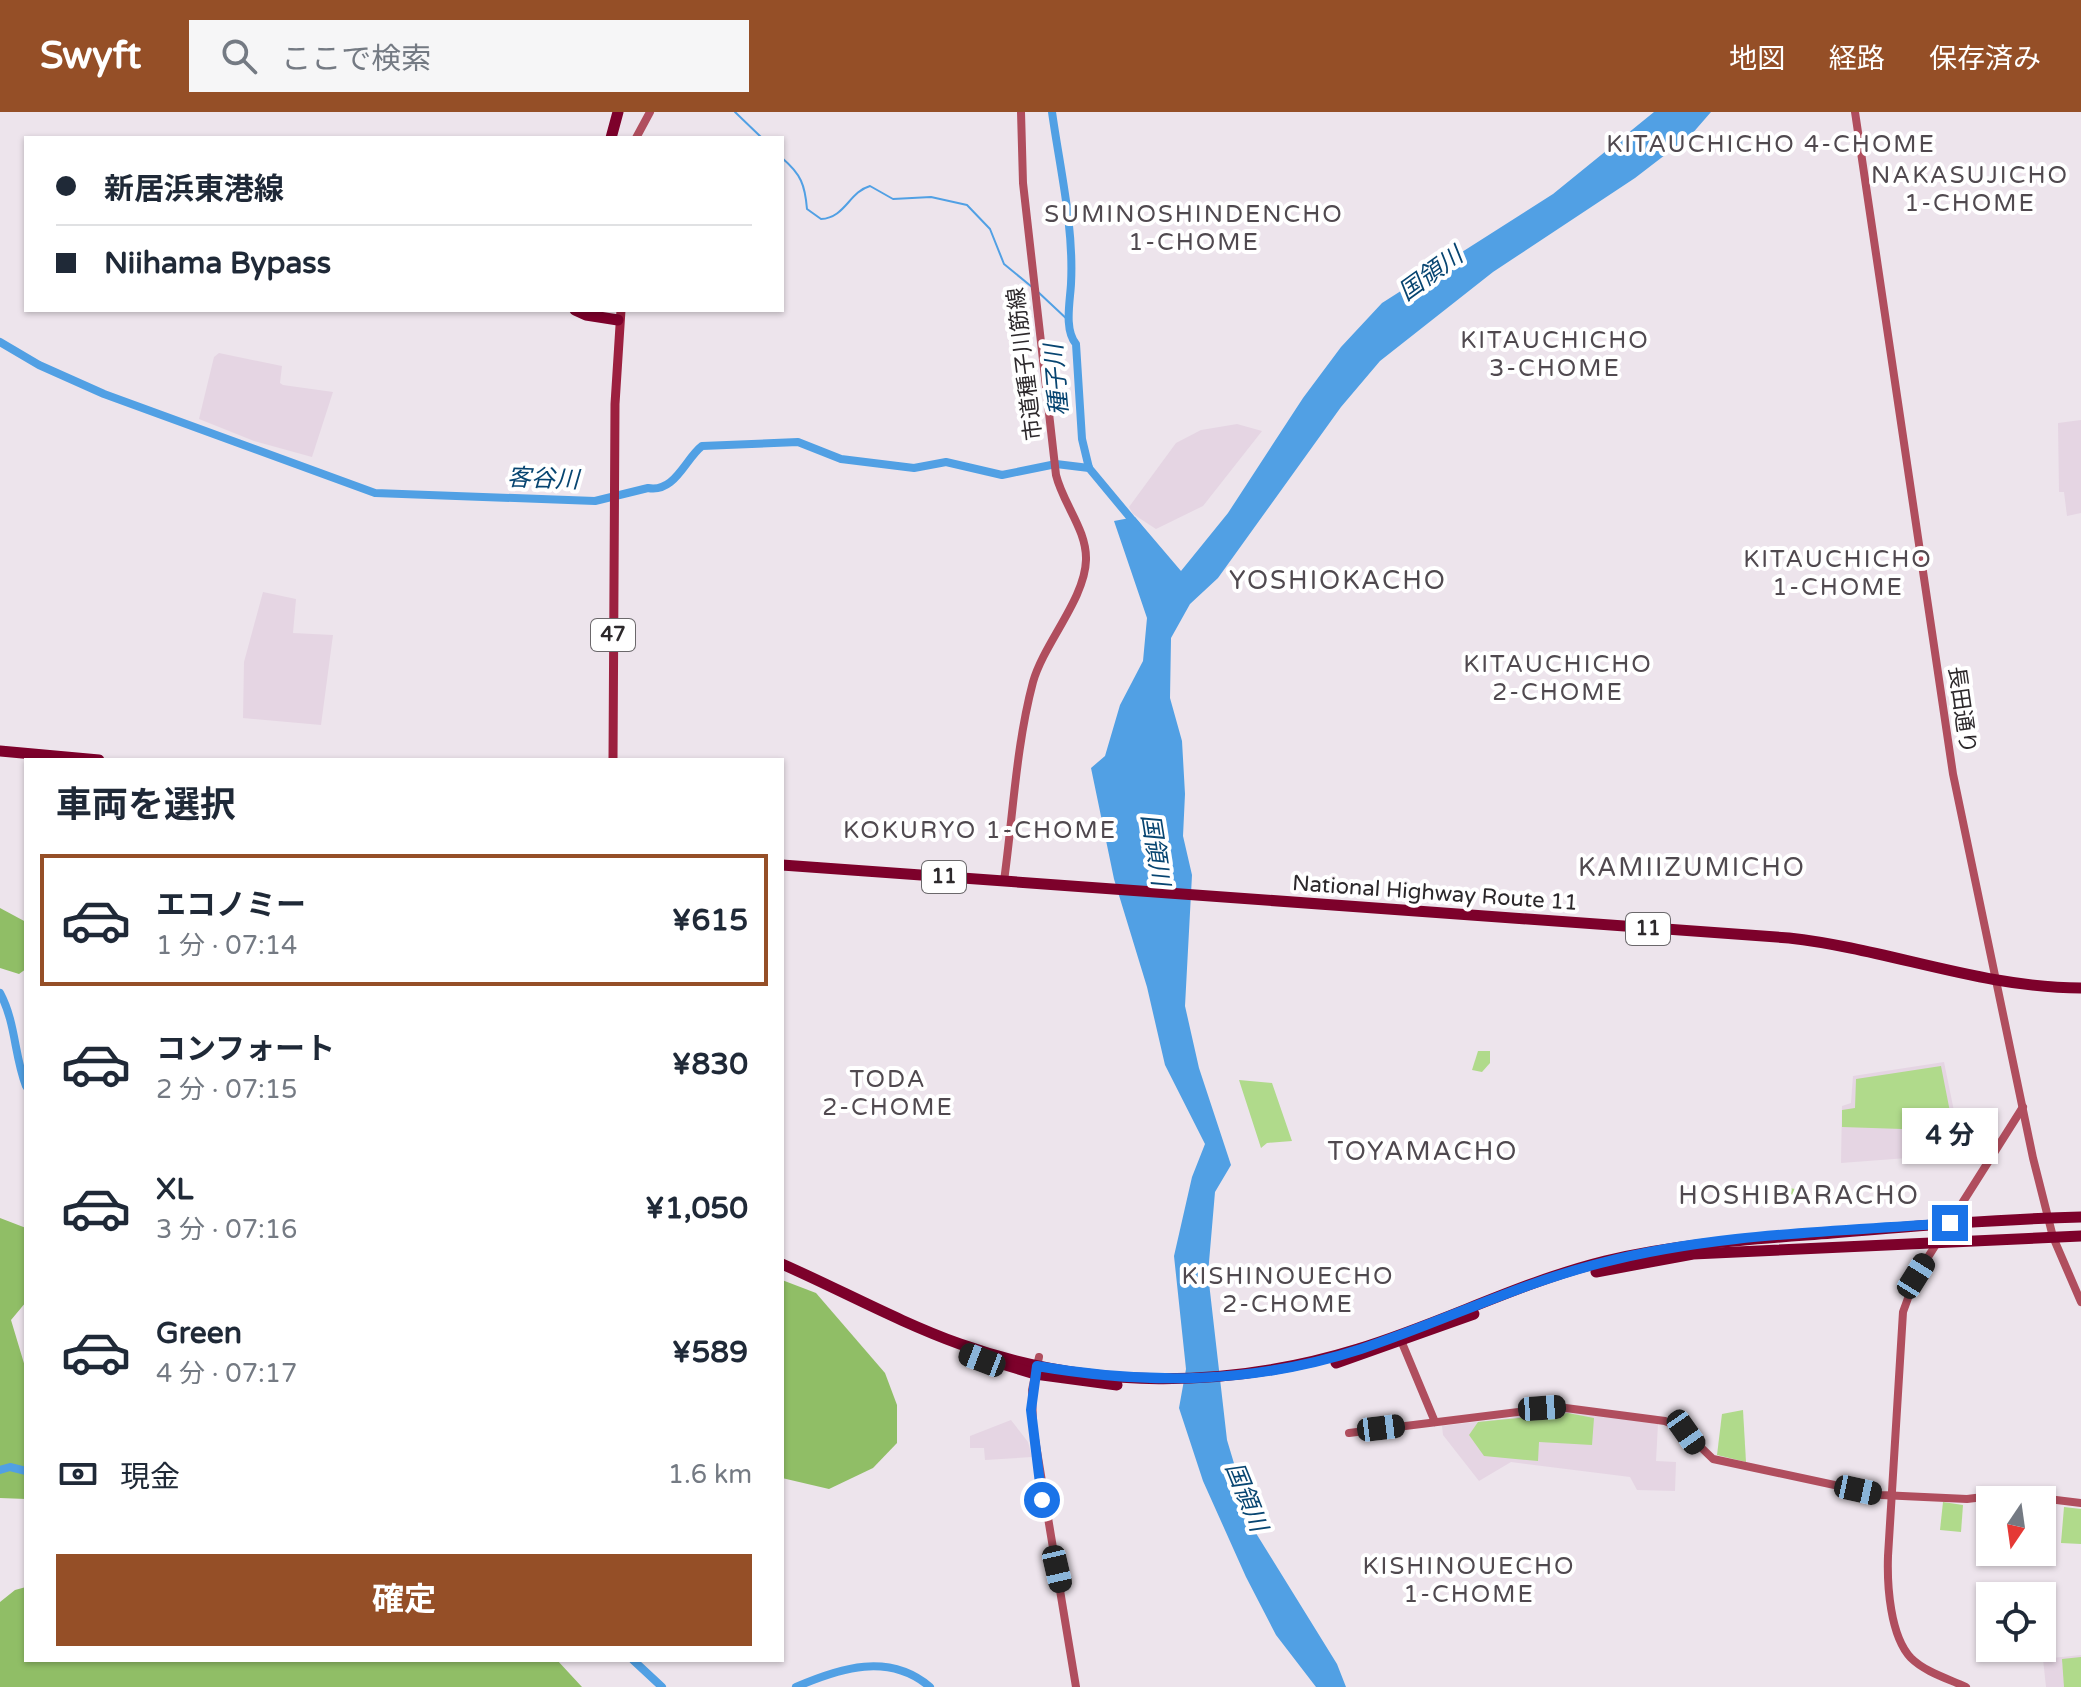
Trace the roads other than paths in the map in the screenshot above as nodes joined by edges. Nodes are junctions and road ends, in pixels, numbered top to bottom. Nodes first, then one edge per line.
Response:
1 (616, 112) edge
2 (650, 112) edge
3 (1021, 112) edge
4 (1855, 112) edge
5 (610, 136) edge
6 (637, 136) edge
7 (579, 312) edge
8 (620, 315) edge
9 (0, 751) edge
10 (77, 758) edge
11 (613, 758) edge
12 (784, 865) edge
13 (1004, 881) junction
14 (1997, 982) junction
15 (2081, 988) edge
16 (2023, 1107) junction
17 (2081, 1217) edge
18 (2048, 1218) junction
19 (1950, 1223) junction
20 (2081, 1236) edge
21 (2053, 1237) junction
22 (1936, 1244) junction
23 (784, 1265) edge
24 (2081, 1302) edge
25 (1400, 1339) junction
26 (1037, 1365) junction
27 (1435, 1422) junction
28 (1349, 1433) dead end
29 (1892, 1483) junction
30 (1853, 1488) junction
31 (1891, 1496) junction
32 (2081, 1503) edge
33 (1076, 1687) edge
34 (1966, 1687) edge

1 - 5 highway
2 - 6 street
3 - 13 street, 市道種子川筋線
4 - 14 street, 長田通り
7 - 8 highway
8 - 11 main road, 47
9 - 10 highway
12 - 13 highway, National Highway Route 11 / 11
13 - 14 highway, National Highway Route 11 / 11
14 - 15 highway, National Highway Route 11 / 11
14 - 16 street, 長田通り
16 - 18 street, 長田通り
16 - 19 street
17 - 18 highway
18 - 19 highway
18 - 21 street, 長田通り
19 - 22 street
19 - 25 highway
20 - 21 highway
21 - 22 highway
21 - 24 street, 長田通り
22 - 25 highway
22 - 29 street
23 - 26 highway
25 - 26 highway
25 - 27 street
26 - 33 street
27 - 28 street
27 - 30 street
29 - 30 street
29 - 31 street
30 - 31 street
31 - 32 street
31 - 34 street

